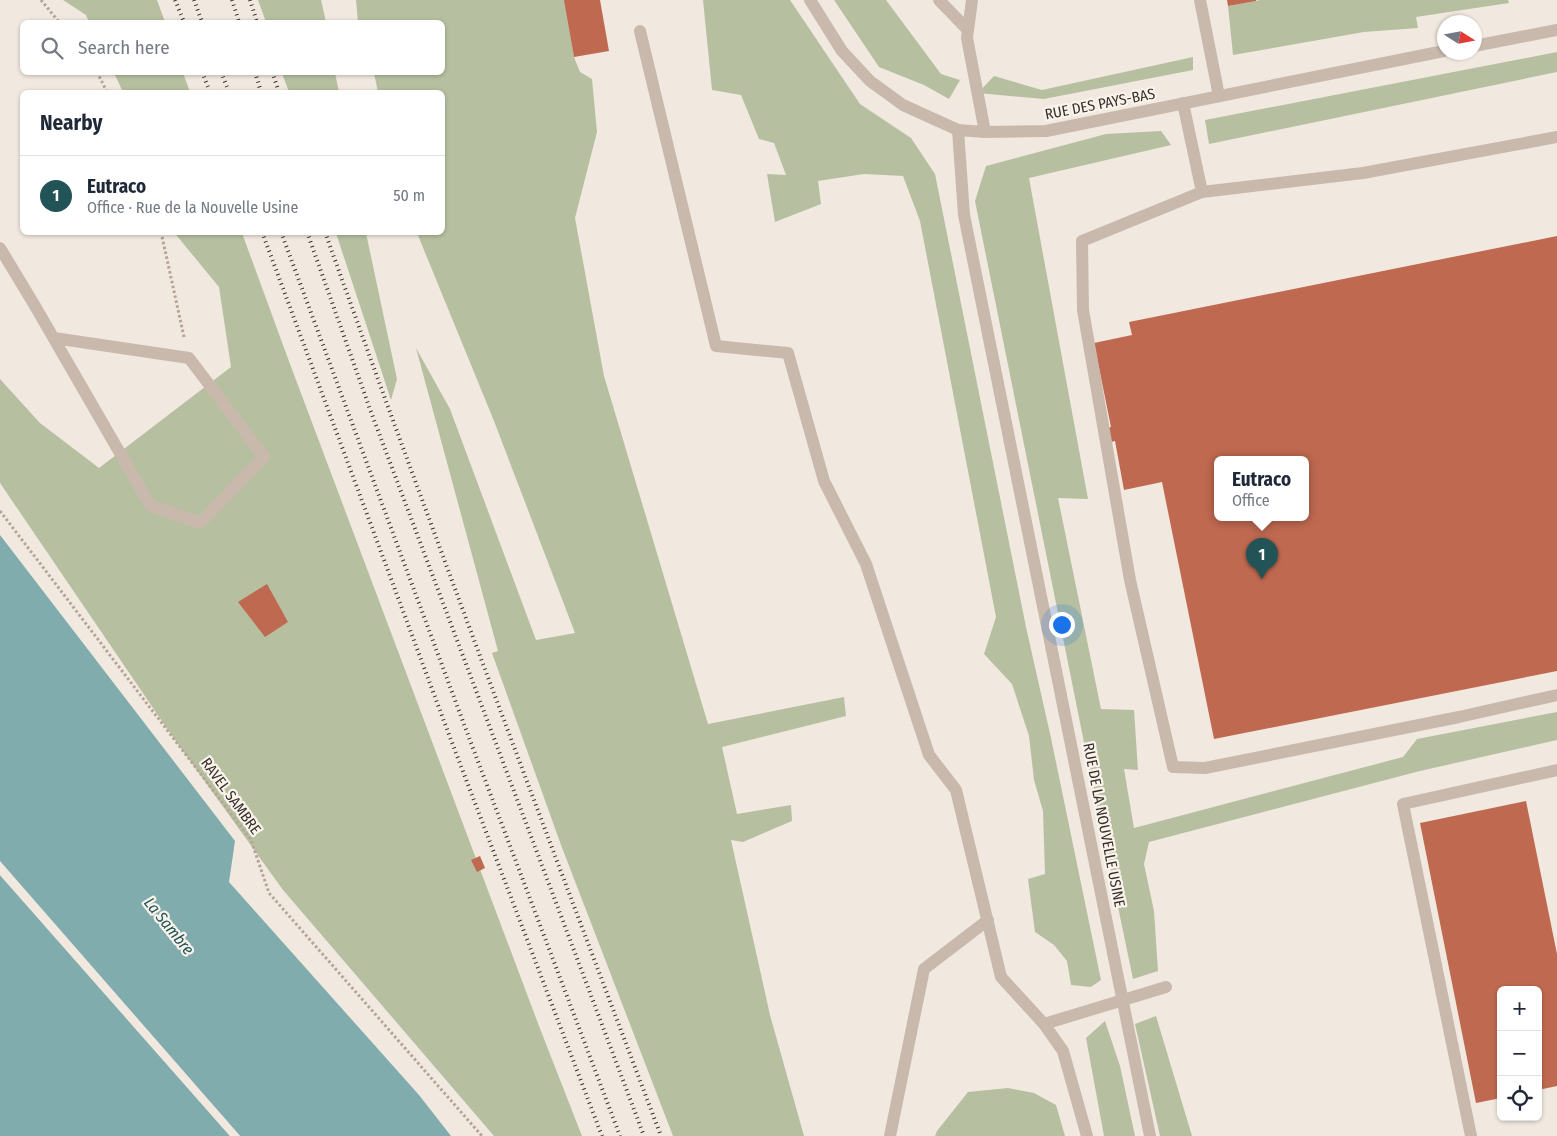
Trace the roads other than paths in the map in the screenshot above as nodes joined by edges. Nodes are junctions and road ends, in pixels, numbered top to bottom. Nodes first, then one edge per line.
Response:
1 (810, 0) edge
2 (940, 0) edge
3 (972, 0) edge
4 (1200, 0) edge
5 (968, 30) junction
6 (1557, 30) edge
7 (640, 31) dead end
8 (1482, 44) edge
9 (1437, 53) edge
10 (1219, 96) junction
11 (1183, 104) junction
12 (958, 130) junction
13 (985, 132) junction
14 (1557, 137) edge
15 (1202, 192) junction
16 (0, 248) edge
17 (54, 338) junction
18 (1557, 695) edge
19 (1557, 770) edge
20 (988, 920) junction
21 (1166, 987) dead end
22 (1122, 1000) junction
23 (1044, 1024) junction
24 (890, 1136) edge
25 (1087, 1136) edge
26 (1150, 1136) edge
27 (1470, 1136) edge

1 - 12 street, RUE DES PAYS-BAS
2 - 5 street
3 - 5 street
4 - 10 street
5 - 13 street
6 - 8 street
7 - 20 street
9 - 10 street, RUE DES PAYS-BAS
10 - 11 street, RUE DES PAYS-BAS
11 - 13 street, RUE DES PAYS-BAS
11 - 15 street
12 - 13 street, RUE DES PAYS-BAS
12 - 22 street, RUE DE LA NOUVELLE USINE
14 - 15 street
15 - 18 street
16 - 17 street
17 - 17 street
19 - 27 street
20 - 23 street
20 - 24 street
21 - 22 street
22 - 23 street
22 - 26 street, RUE DE LA NOUVELLE USINE
23 - 25 street

